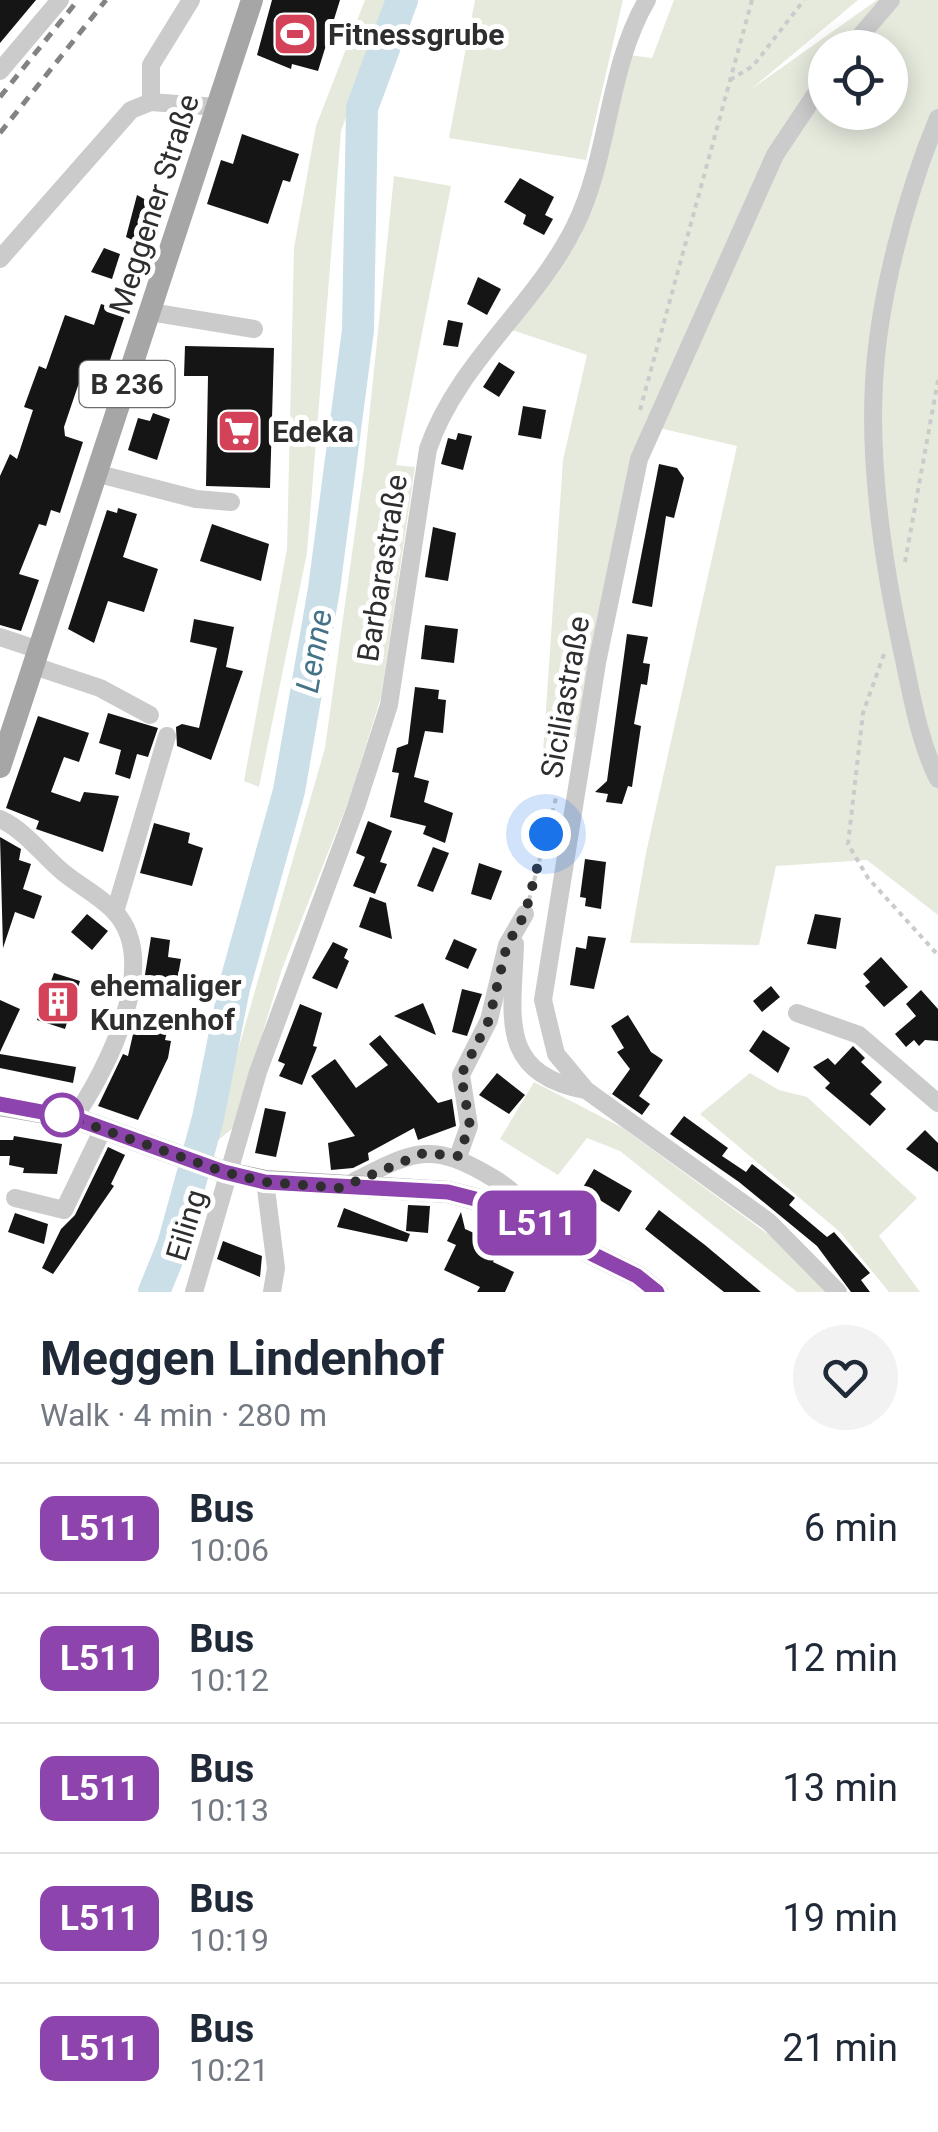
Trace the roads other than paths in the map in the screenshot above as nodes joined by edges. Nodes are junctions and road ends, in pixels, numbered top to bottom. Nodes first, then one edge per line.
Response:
1 (60, 0) edge
2 (191, 0) edge
3 (252, 0) edge
4 (646, 0) edge
5 (892, 0) edge
6 (866, 30) edge
7 (0, 71) edge
8 (151, 102) junction
9 (808, 106) edge
10 (217, 107) junction
11 (938, 118) edge
12 (0, 259) edge
13 (150, 312) junction
14 (254, 329) dead end
15 (98, 474) junction
16 (231, 502) dead end
17 (0, 637) edge
18 (36, 658) junction
19 (150, 715) dead end
20 (168, 736) dead end
21 (0, 767) edge
22 (938, 779) edge
23 (0, 819) edge
24 (115, 912) junction
25 (797, 1013) dead end
26 (586, 1090) junction
27 (938, 1103) edge
28 (0, 1104) edge
29 (74, 1118) junction
30 (103, 1129) junction
31 (458, 1156) junction
32 (227, 1173) junction
33 (265, 1182) junction
34 (340, 1188) junction
35 (14, 1198) dead end
36 (527, 1218) junction
37 (194, 1292) edge
38 (272, 1292) edge
39 (657, 1292) edge
40 (838, 1292) edge

1 - 7 street
2 - 8 street
3 - 10 main road, Meggener Straße / B 236
4 - 32 street, Barbarastraße
5 - 6 street
8 - 10 street
8 - 12 street
9 - 26 street, Siciliastraße
10 - 13 main road, Meggener Straße / B 236
11 - 22 street
13 - 14 street
13 - 15 main road, Meggener Straße / B 236
15 - 16 street
15 - 18 main road, Meggener Straße / B 236
17 - 18 street
18 - 19 street
18 - 21 main road, Meggener Straße / B 236
20 - 24 street
23 - 24 street
24 - 29 street
25 - 27 street
26 - 31 street
26 - 40 street, Siciliastraße
28 - 29 main road
29 - 30 main road
30 - 32 main road
30 - 35 street
31 - 34 street
31 - 36 street
32 - 33 main road
32 - 37 street, Eiling
33 - 34 main road
33 - 38 street
34 - 36 main road
36 - 39 main road

